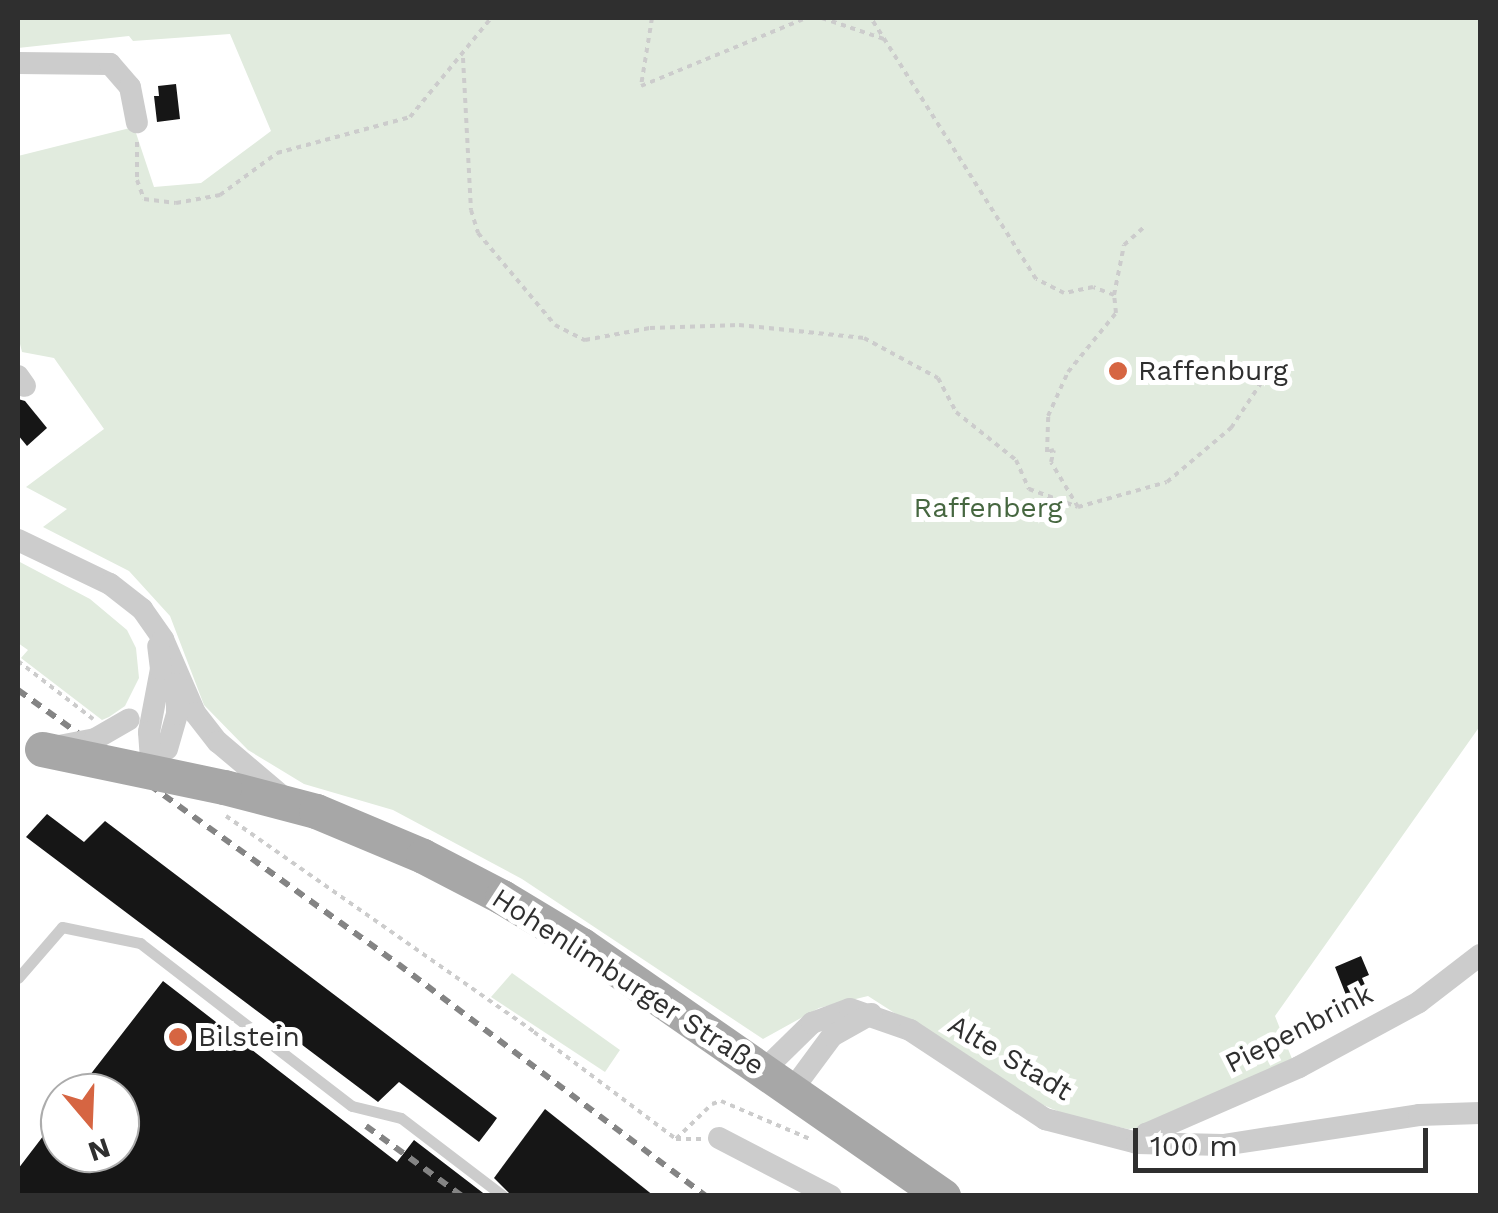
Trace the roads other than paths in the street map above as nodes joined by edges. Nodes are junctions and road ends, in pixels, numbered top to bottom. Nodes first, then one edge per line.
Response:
1 (18, 64) edge
2 (137, 122) road end
3 (18, 540) edge
4 (155, 628) junction
5 (176, 673) junction
6 (139, 726) junction
7 (30, 745) edge
8 (160, 762) junction
9 (294, 805) junction
10 (1480, 956) edge
11 (18, 978) edge
12 (871, 1014) junction
13 (777, 1080) junction
14 (1480, 1112) edge
15 (719, 1138) dead end
16 (1137, 1142) junction
17 (502, 1196) edge
18 (831, 1196) edge
19 (943, 1196) edge

1 - 2 street
3 - 4 street, Hohenlimburger Straße
4 - 5 street, Hohenlimburger Straße
4 - 6 street
5 - 8 street, Hohenlimburger Straße
5 - 9 street, Hohenlimburger Straße
6 - 7 street, Hohenlimburger Straße, bridge
6 - 8 street, bridge
7 - 8 main road, Hohenlimburger Straße, bridge
8 - 9 main road, Hohenlimburger Straße, bridge
9 - 13 main road, Hohenlimburger Straße
10 - 16 street, Piepenbrink
11 - 17 lane
12 - 13 street
12 - 13 street, Alte Stadt
12 - 16 street, Alte Stadt
13 - 19 main road, Hohenlimburger Straße
14 - 16 street, Alte Stadt
15 - 18 street

